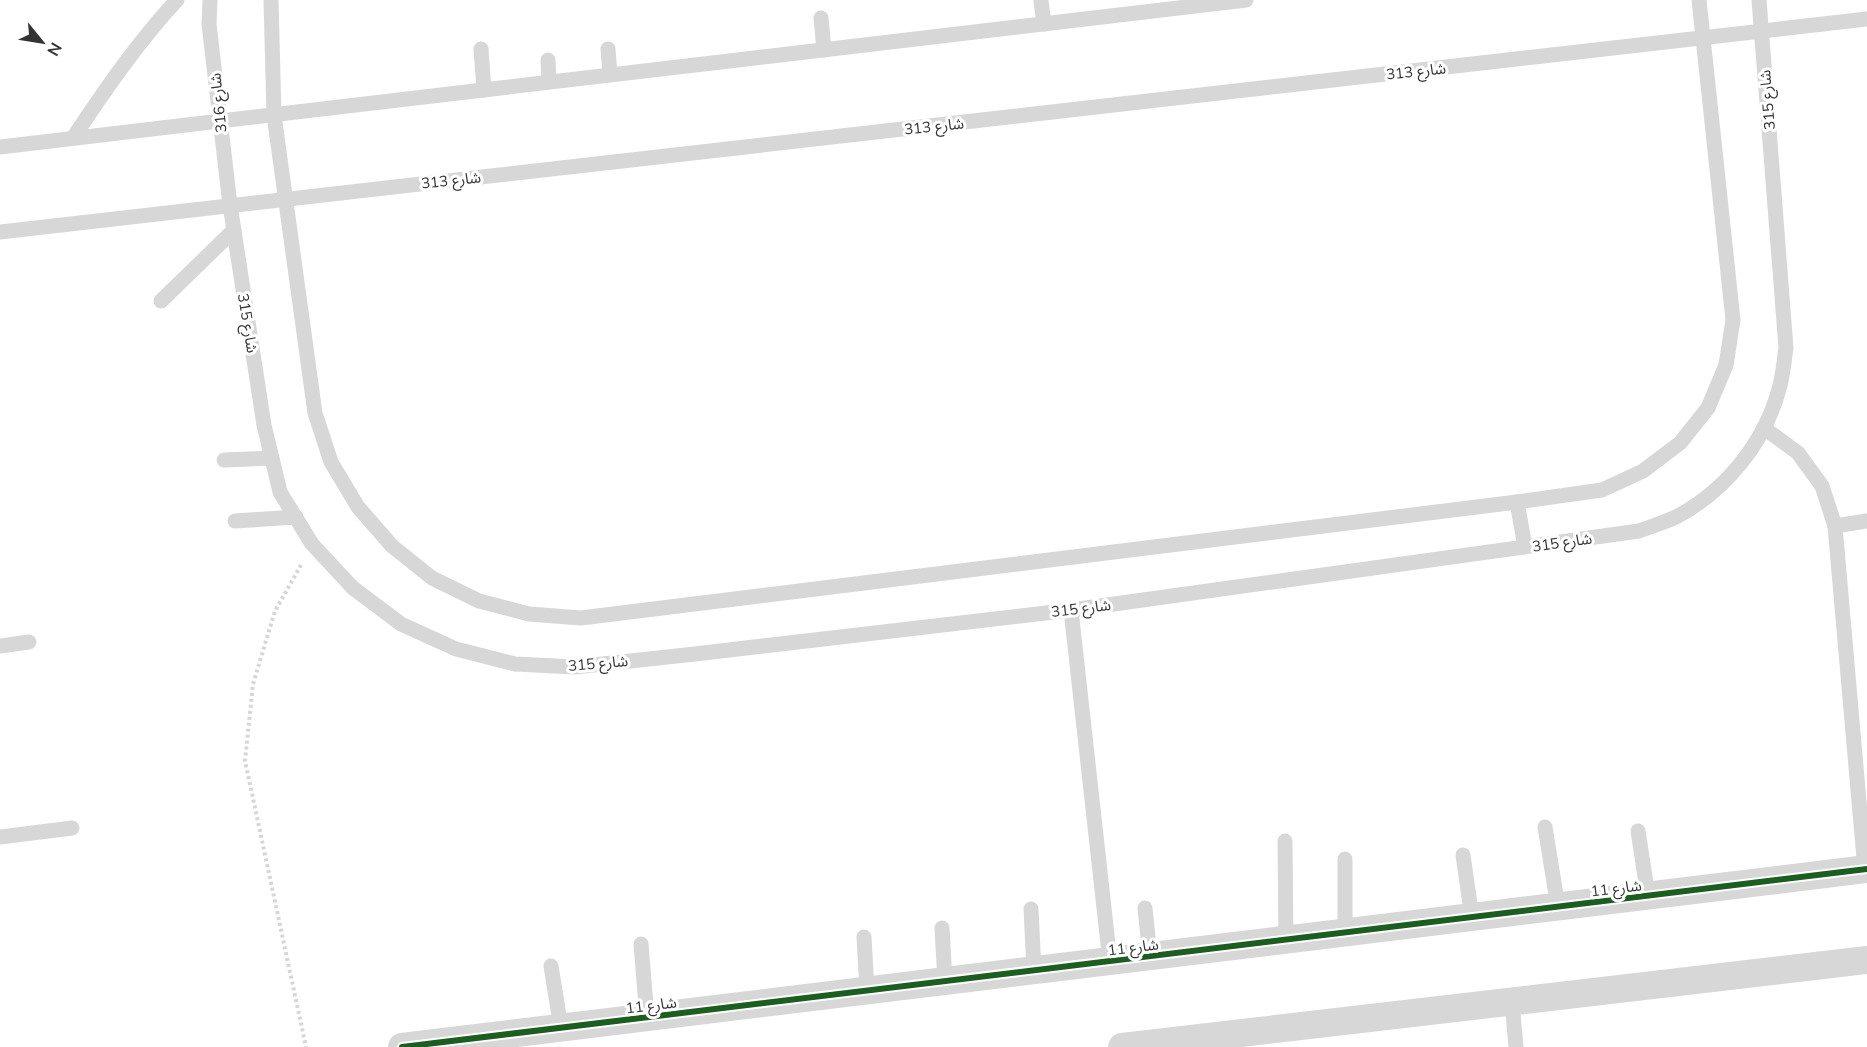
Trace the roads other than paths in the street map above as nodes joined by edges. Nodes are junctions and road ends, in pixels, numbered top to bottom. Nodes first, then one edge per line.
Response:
1 (177, 0) edge
2 (210, 0) edge
3 (271, 0) edge
4 (1238, 0) edge
5 (1700, 0) edge
6 (1759, 0) edge
7 (1041, 1) edge
8 (1144, 6) edge
9 (821, 18) dead end
10 (1867, 19) edge
11 (1044, 24) junction
12 (1762, 31) junction
13 (1703, 38) junction
14 (481, 49) dead end
15 (608, 50) dead end
16 (824, 50) junction
17 (548, 60) dead end
18 (610, 75) junction
19 (549, 82) junction
20 (484, 90) junction
21 (274, 115) junction
22 (220, 121) junction
23 (73, 138) junction
24 (0, 147) edge
25 (286, 199) junction
26 (230, 205) junction
27 (234, 230) junction
28 (0, 232) edge
29 (160, 301) dead end
30 (1764, 428) junction
31 (272, 458) junction
32 (224, 460) dead end
33 (1518, 502) junction
34 (296, 517) junction
35 (235, 521) dead end
36 (1867, 521) edge
37 (1834, 526) junction
38 (1525, 547) junction
39 (1071, 610) junction
40 (29, 642) dead end
41 (0, 646) edge
42 (1545, 827) dead end
43 (72, 828) dead end
44 (1638, 831) dead end
45 (0, 837) edge
46 (1285, 841) dead end
47 (1462, 855) dead end
48 (1345, 859) dead end
49 (1866, 869) edge
50 (1648, 896) junction
51 (1558, 907) junction
52 (1144, 908) dead end
53 (1031, 909) dead end
54 (1472, 918) junction
55 (942, 928) dead end
56 (1345, 933) junction
57 (864, 937) dead end
58 (1286, 940) junction
59 (641, 944) dead end
60 (1150, 957) junction
61 (1867, 960) edge
62 (1110, 962) junction
63 (551, 966) dead end
64 (1034, 971) junction
65 (945, 982) junction
66 (867, 991) junction
67 (1512, 1002) junction
68 (647, 1018) junction
69 (561, 1028) junction
70 (402, 1047) edge
71 (1122, 1047) edge
72 (1516, 1047) edge

1 - 23 lane
2 - 22 lane, شارع 316
3 - 21 lane
4 - 8 lane
5 - 13 lane
6 - 12 lane, شارع 315
7 - 11 lane
8 - 11 lane
9 - 16 lane
10 - 12 lane, شارع 313
11 - 16 lane
12 - 13 lane, شارع 313
12 - 30 lane, شارع 315
13 - 25 lane, شارع 313
13 - 33 lane
14 - 20 lane
15 - 18 lane
16 - 18 lane
17 - 19 lane
18 - 19 lane
19 - 20 lane
20 - 21 lane
21 - 22 lane
21 - 25 lane
22 - 23 lane
22 - 26 lane, شارع 316
23 - 24 lane
25 - 26 lane, شارع 313
25 - 33 lane
26 - 27 lane, شارع 315
26 - 28 lane, شارع 313
27 - 29 lane
27 - 31 lane, شارع 315
30 - 37 lane
30 - 38 lane, شارع 315
31 - 32 lane
31 - 34 lane, شارع 315
33 - 38 lane
34 - 35 lane
34 - 39 lane, شارع 315
36 - 37 lane
37 - 49 lane
38 - 39 lane, شارع 315
39 - 62 lane
40 - 41 lane
42 - 51 lane
43 - 45 lane
44 - 50 lane
46 - 58 lane
47 - 54 lane
48 - 56 lane
49 - 50 street, شارع 11
50 - 51 street, شارع 11
51 - 54 street, شارع 11
52 - 60 lane
53 - 64 lane
54 - 56 street, شارع 11
55 - 65 lane
56 - 58 street, شارع 11
57 - 66 lane
58 - 60 street, شارع 11
59 - 68 lane
60 - 62 street, شارع 11
61 - 67 street
62 - 64 street, شارع 11
63 - 69 lane
64 - 65 street, شارع 11
65 - 66 street, شارع 11
66 - 68 street, شارع 11
67 - 71 street
67 - 72 lane
68 - 69 street, شارع 11
69 - 70 street, شارع 11

